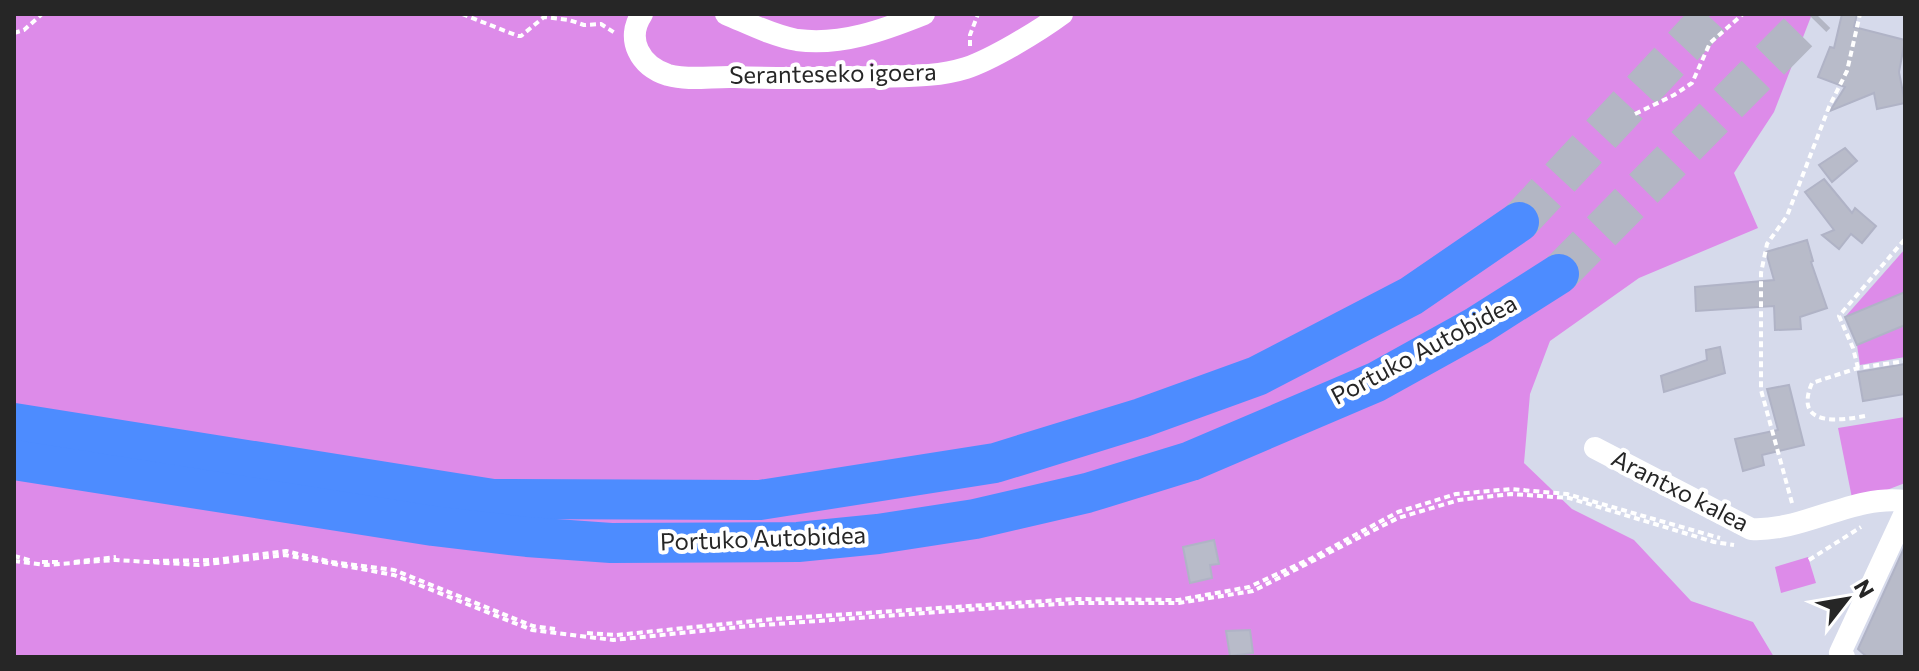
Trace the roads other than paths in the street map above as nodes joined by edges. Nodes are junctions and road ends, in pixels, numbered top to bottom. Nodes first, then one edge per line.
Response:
1 (642, 14) edge
2 (726, 14) edge
3 (924, 14) edge
4 (1062, 14) edge
5 (1519, 222) tunnel mouth
6 (1559, 274) tunnel mouth
7 (14, 423) edge
8 (1595, 448) dead end
9 (14, 460) edge
10 (1905, 501) edge
11 (1905, 513) edge
12 (1844, 657) edge

1 - 4 street, Seranteseko igoera
2 - 3 street, Seranteseko igoera
5 - 7 highway, Portuko Autobidea
6 - 9 highway, Portuko Autobidea
8 - 10 street, Arantxo kalea
11 - 12 street

